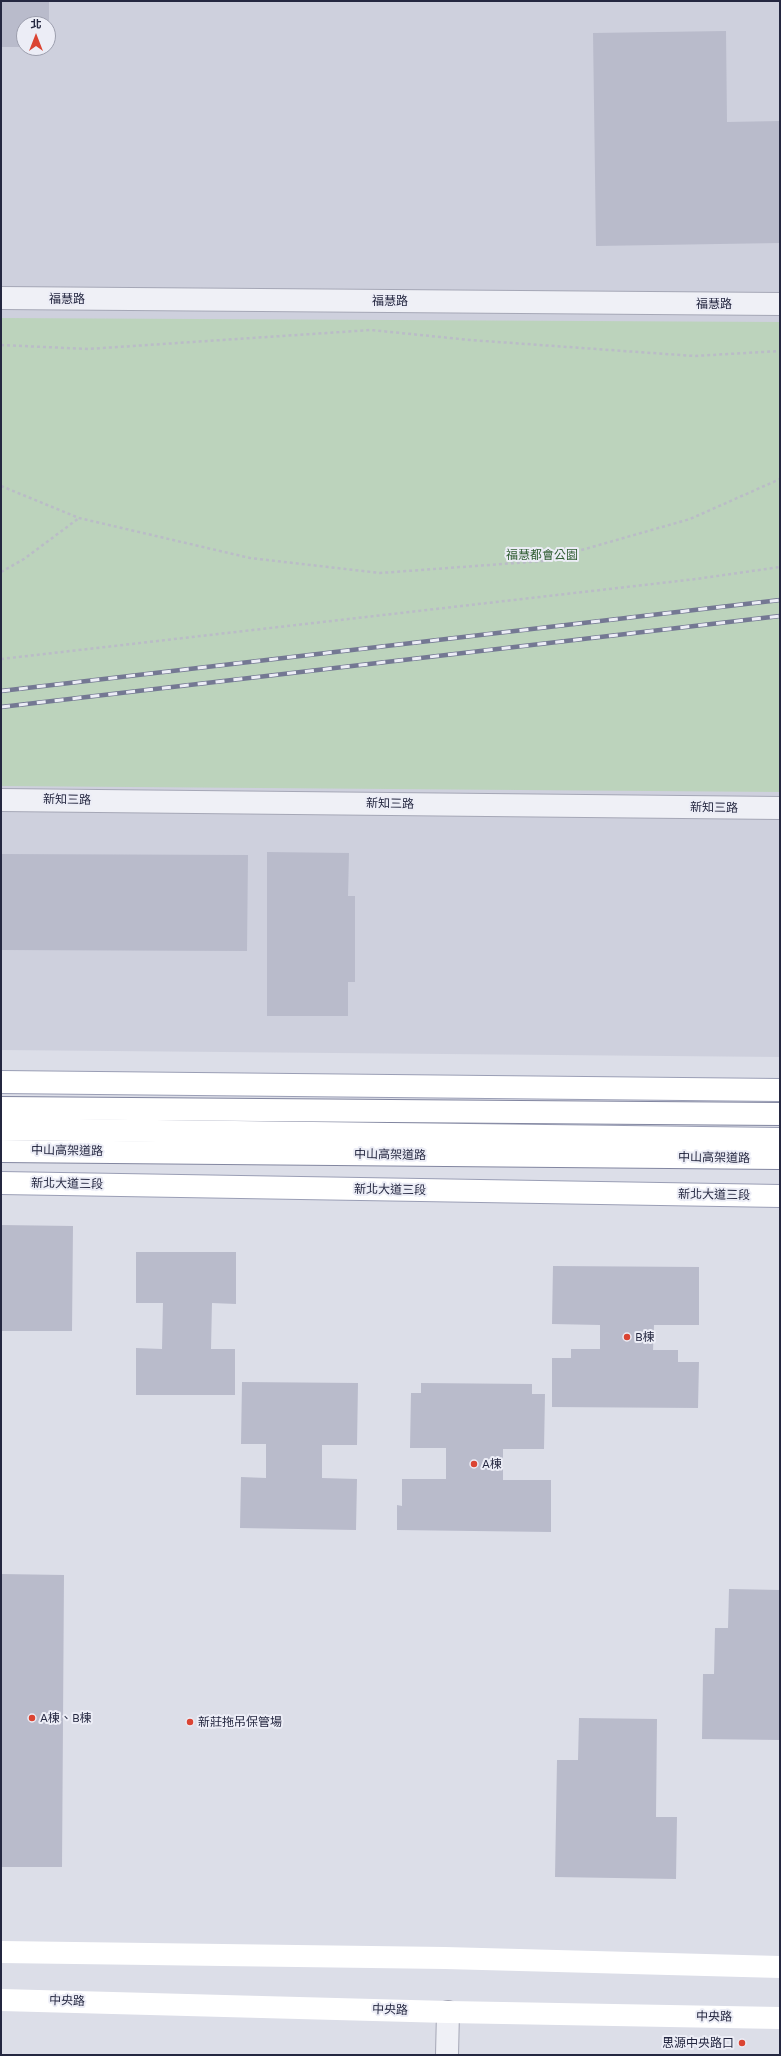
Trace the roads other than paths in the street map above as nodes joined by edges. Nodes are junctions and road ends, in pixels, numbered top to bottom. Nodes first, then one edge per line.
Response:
1 (1, 298) edge
2 (780, 304) edge
3 (1, 800) edge
4 (780, 808) edge
5 (1, 1082) edge
6 (780, 1090) edge
7 (1, 1108) edge
8 (780, 1114) edge
9 (1, 1129) edge
10 (780, 1139) edge
11 (1, 1151) edge
12 (780, 1158) edge
13 (1, 1183) edge
14 (780, 1196) edge
15 (1, 1952) edge
16 (780, 1967) edge
17 (1, 2000) edge
18 (448, 2012) junction
19 (780, 2018) edge
20 (447, 2055) edge

1 - 2 street, 福慧路
3 - 4 street, 新知三路
5 - 6 main road
7 - 8 main road
9 - 10 main road
11 - 12 main road, 中山高架道路
13 - 14 main road, 新北大道三段
15 - 16 main road
17 - 18 main road, 中央路
18 - 19 main road, 中央路
18 - 20 street

